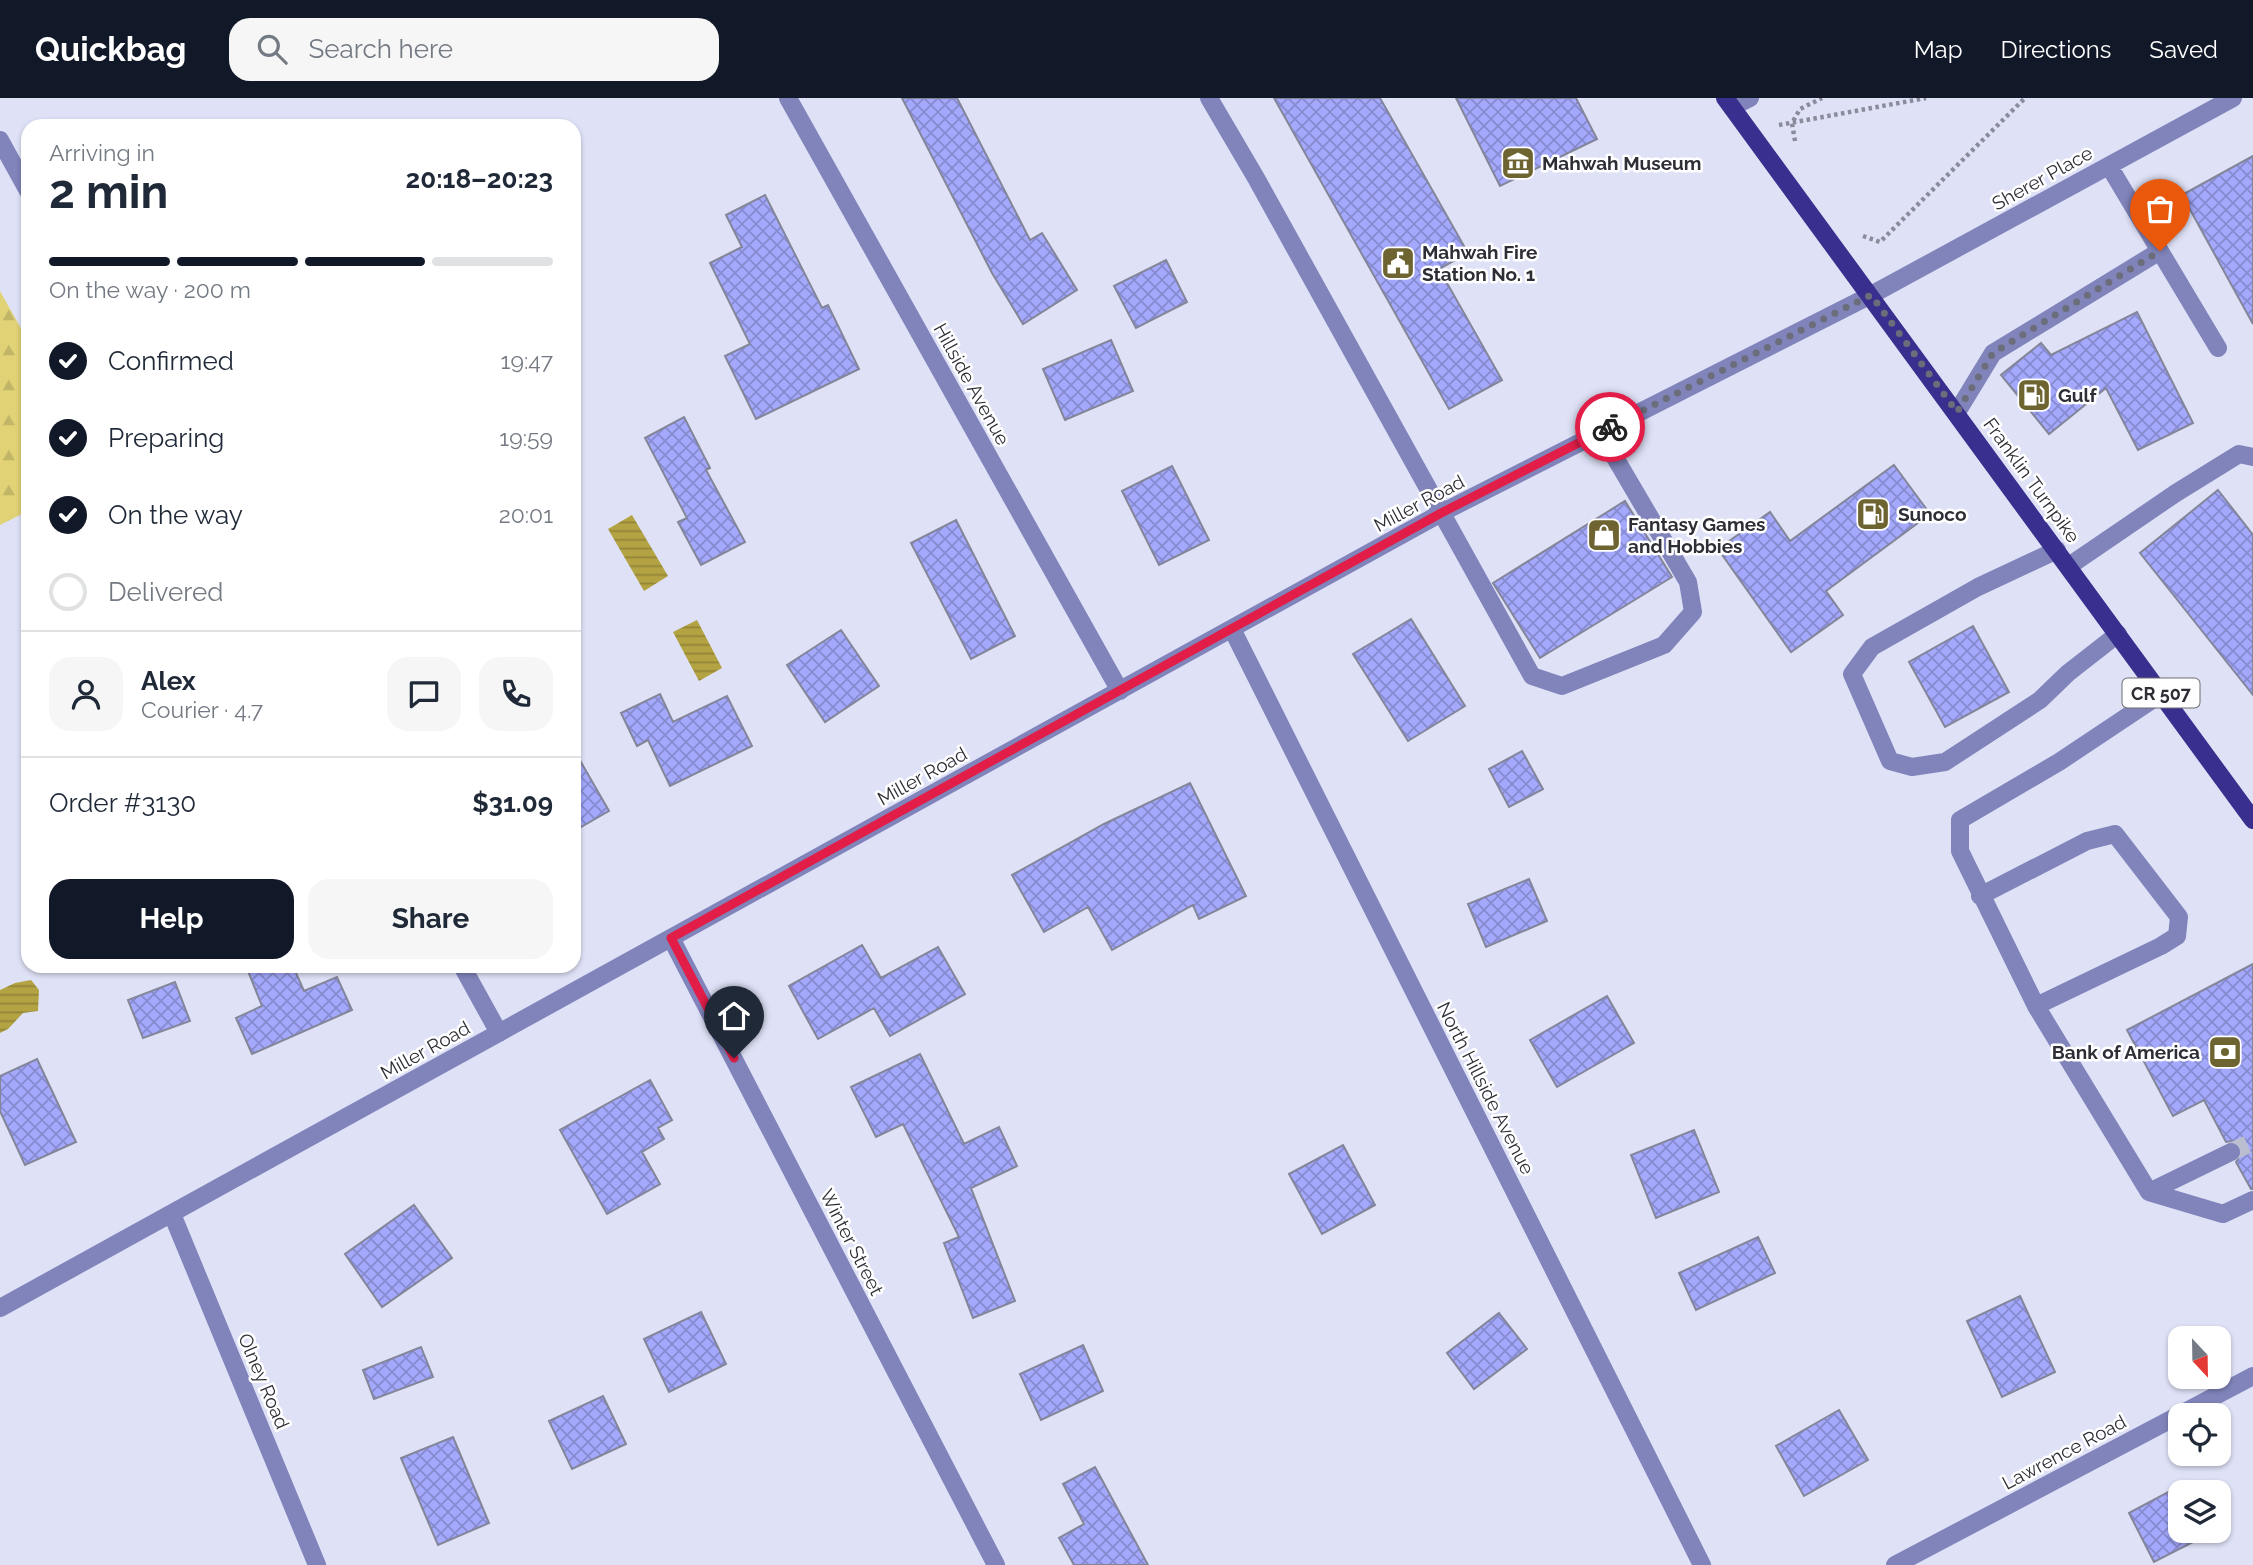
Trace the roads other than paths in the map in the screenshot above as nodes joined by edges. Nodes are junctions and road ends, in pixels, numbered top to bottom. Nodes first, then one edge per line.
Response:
1 (788, 98) edge
2 (1209, 98) edge
3 (1750, 98) edge
4 (2233, 98) edge
5 (1729, 102) edge
6 (0, 141) edge
7 (2109, 166) junction
8 (21, 178) edge
9 (2160, 251) junction
10 (1871, 295) junction
11 (2218, 348) dead end
12 (1957, 412) junction
13 (1600, 432) junction
14 (2253, 457) edge
15 (1443, 512) junction
16 (2057, 550) junction
17 (2069, 566) junction
18 (1232, 629) junction
19 (2118, 634) junction
20 (1120, 691) junction
21 (2161, 694) junction
22 (2253, 821) edge
23 (1980, 896) junction
24 (671, 938) junction
25 (466, 973) edge
26 (2036, 1006) junction
27 (499, 1033) junction
28 (2231, 1152) tunnel mouth
29 (2149, 1192) junction
30 (2253, 1200) edge
31 (172, 1214) junction
32 (0, 1308) edge
33 (2253, 1376) edge
34 (317, 1565) edge
35 (996, 1565) edge
36 (1702, 1565) edge
37 (1895, 1565) edge

1 - 20 street, Hillside Avenue
2 - 15 street
3 - 5 street
4 - 7 street, Sherer Place
5 - 10 main road, Franklin Turnpike / CR 507
6 - 8 street
7 - 9 street
7 - 10 street, Sherer Place
9 - 11 street
9 - 12 street
10 - 12 main road, Franklin Turnpike / CR 507
10 - 13 street, Miller Road
12 - 16 main road, Franklin Turnpike / CR 507
13 - 15 street, Miller Road
13 - 15 street
14 - 17 street
15 - 18 street, Miller Road
16 - 17 main road, Franklin Turnpike / CR 507
16 - 19 street
17 - 19 main road, Franklin Turnpike / CR 507
18 - 20 street, Miller Road
18 - 36 street, North Hillside Avenue
19 - 21 main road, Franklin Turnpike / CR 507
20 - 24 street, Miller Road
21 - 22 main road, Franklin Turnpike / CR 507
21 - 23 street
23 - 26 street
23 - 26 street
24 - 27 street, Miller Road
24 - 35 street, Winter Street
25 - 27 street
26 - 29 street
27 - 31 street, Miller Road
28 - 29 street
29 - 30 street
31 - 32 street, Miller Road
31 - 34 street, Olney Road
33 - 37 street, Lawrence Road

